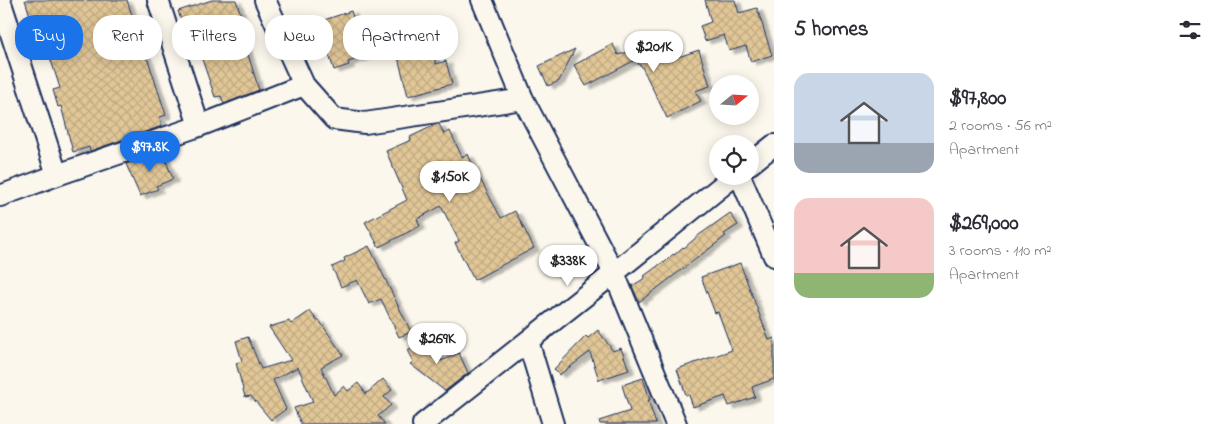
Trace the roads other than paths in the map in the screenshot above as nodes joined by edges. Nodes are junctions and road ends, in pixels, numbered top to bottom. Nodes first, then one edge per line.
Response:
1 (0, 0) edge
2 (158, 0) edge
3 (264, 0) edge
4 (482, 0) edge
5 (304, 84) junction
6 (523, 99) junction
7 (199, 126) junction
8 (774, 145) edge
9 (759, 157) edge
10 (57, 175) junction
11 (723, 185) edge
12 (744, 185) edge
13 (0, 196) edge
14 (774, 256) edge
15 (614, 274) junction
16 (528, 342) junction
17 (423, 424) edge
18 (554, 424) edge
19 (676, 424) edge

1 - 10 street
2 - 7 street
3 - 5 street
4 - 6 street
5 - 6 street
5 - 7 street
6 - 15 street
7 - 10 street
8 - 9 street
10 - 13 street
11 - 15 street
12 - 14 street
15 - 16 street
15 - 19 street
16 - 17 street
16 - 18 street

